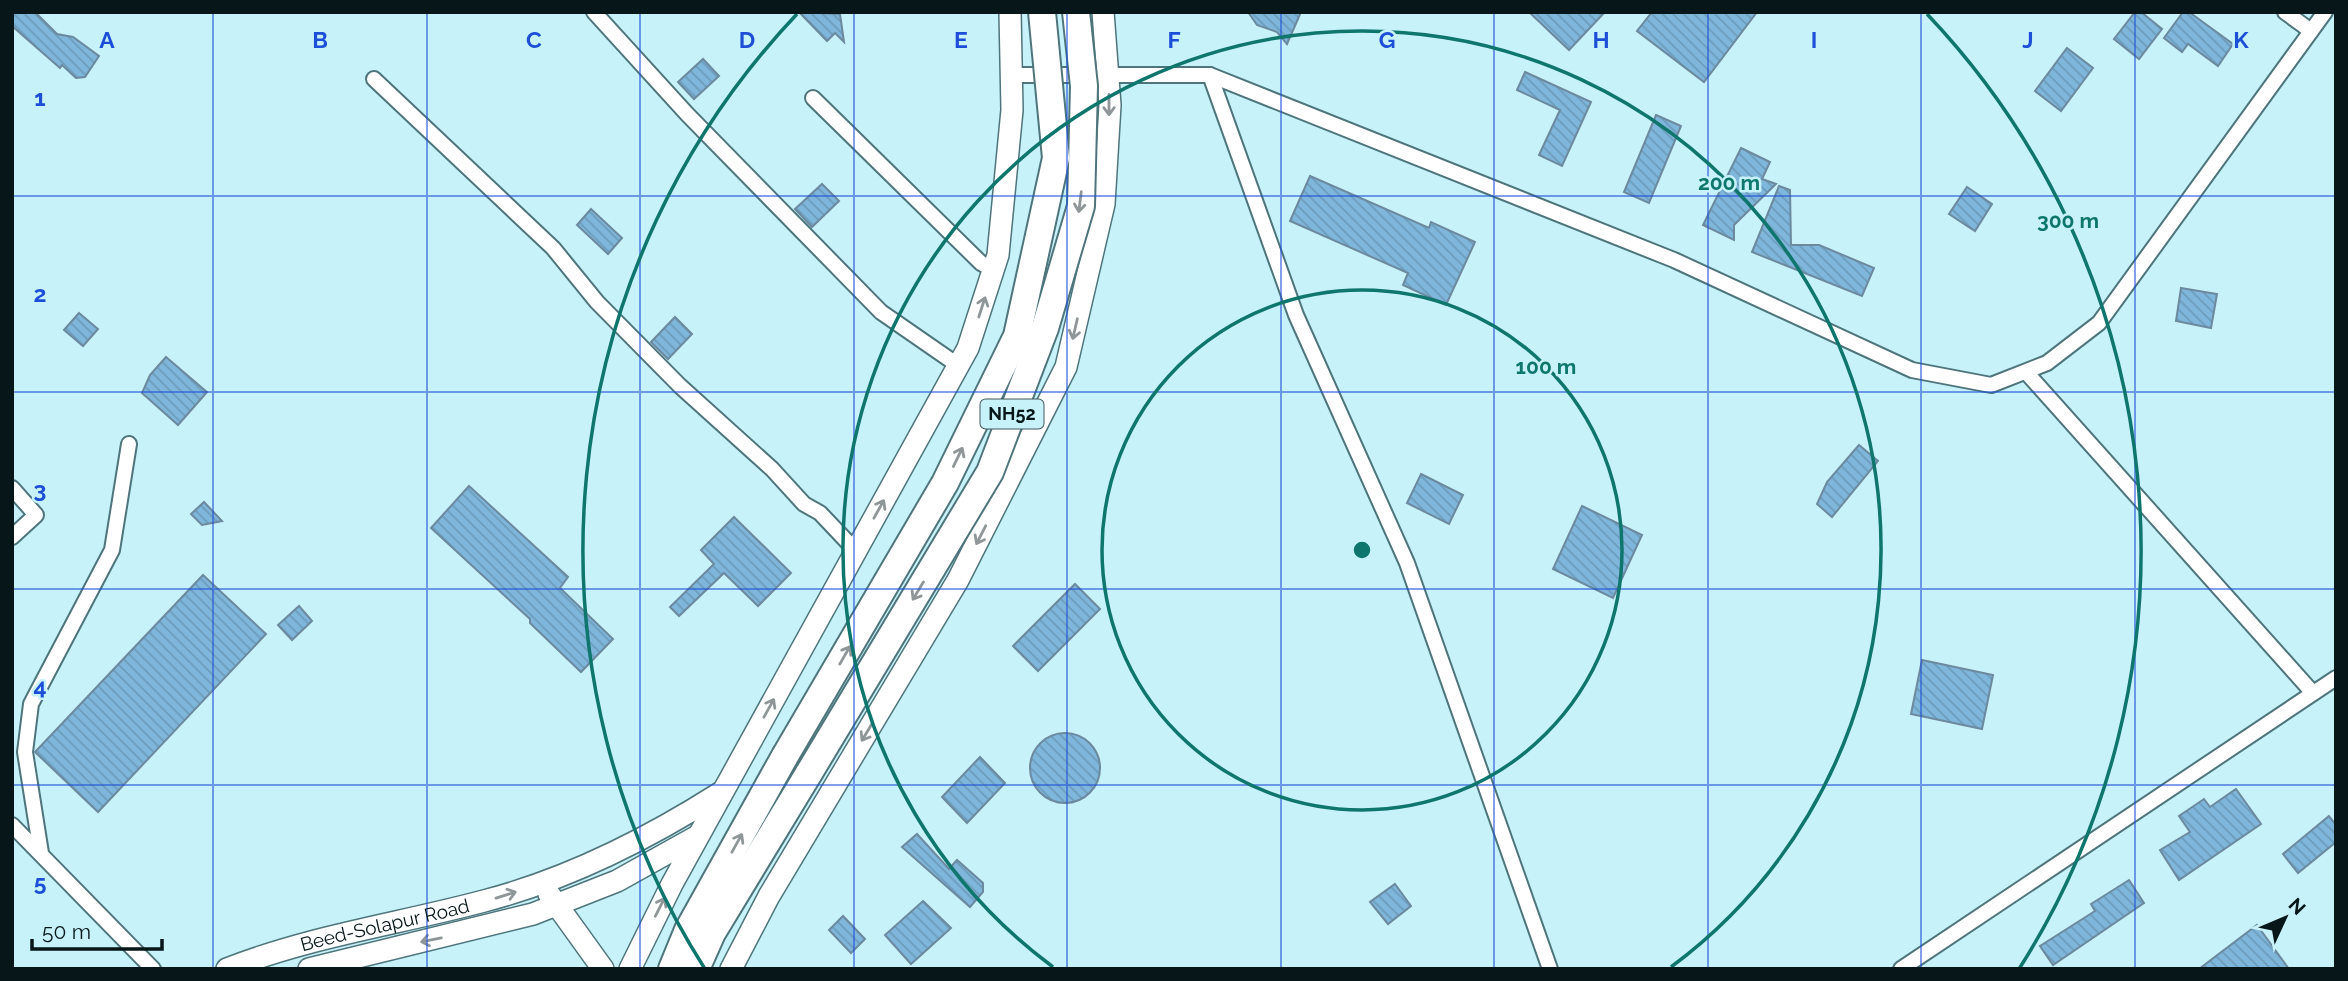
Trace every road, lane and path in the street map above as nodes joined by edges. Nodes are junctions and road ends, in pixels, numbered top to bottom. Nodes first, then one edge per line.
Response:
1 (594, 12) edge
2 (1010, 12) edge
3 (1042, 12) edge
4 (1076, 12) edge
5 (1103, 12) edge
6 (2285, 12) edge
7 (2325, 12) edge
8 (2311, 31) junction
9 (1012, 75) junction
10 (1108, 75) junction
11 (1210, 75) junction
12 (374, 79) dead end
13 (813, 98) dead end
14 (992, 273) junction
15 (959, 366) junction
16 (2026, 372) junction
17 (129, 444) dead end
18 (12, 488) edge
19 (12, 537) edge
20 (856, 551) junction
21 (2336, 678) edge
22 (2313, 694) junction
23 (724, 790) junction
24 (12, 825) edge
25 (698, 836) junction
26 (41, 853) junction
27 (543, 882) junction
28 (555, 906) junction
29 (153, 969) edge
30 (227, 969) edge
31 (309, 969) edge
32 (603, 969) edge
33 (630, 969) edge
34 (672, 969) edge
35 (696, 969) edge
36 (731, 969) edge
37 (1550, 969) edge
38 (1901, 969) edge

1 - 15 street
2 - 9 street
34 -> 3 highway, NH52, bridge
4 -> 35 highway, NH52, bridge
5 - 10 street
6 - 8 street
7 - 8 street
8 - 16 street
9 - 10 street
9 - 14 street
10 - 11 street
10 -> 36 street
11 - 16 street
11 - 37 street
12 - 20 street
13 - 14 street
15 -> 14 street
20 -> 15 street
16 - 22 street
17 - 26 street
18 - 19 street
23 -> 20 street
21 - 22 street
22 - 38 street
23 - 25 street
23 - 27 street, Beed-Solapur Road
24 - 26 street
25 - 28 street, Beed-Solapur Road
33 -> 25 street
26 - 29 street
27 - 28 street
30 -> 27 street, Beed-Solapur Road
28 -> 31 street, Beed-Solapur Road
28 - 32 street

